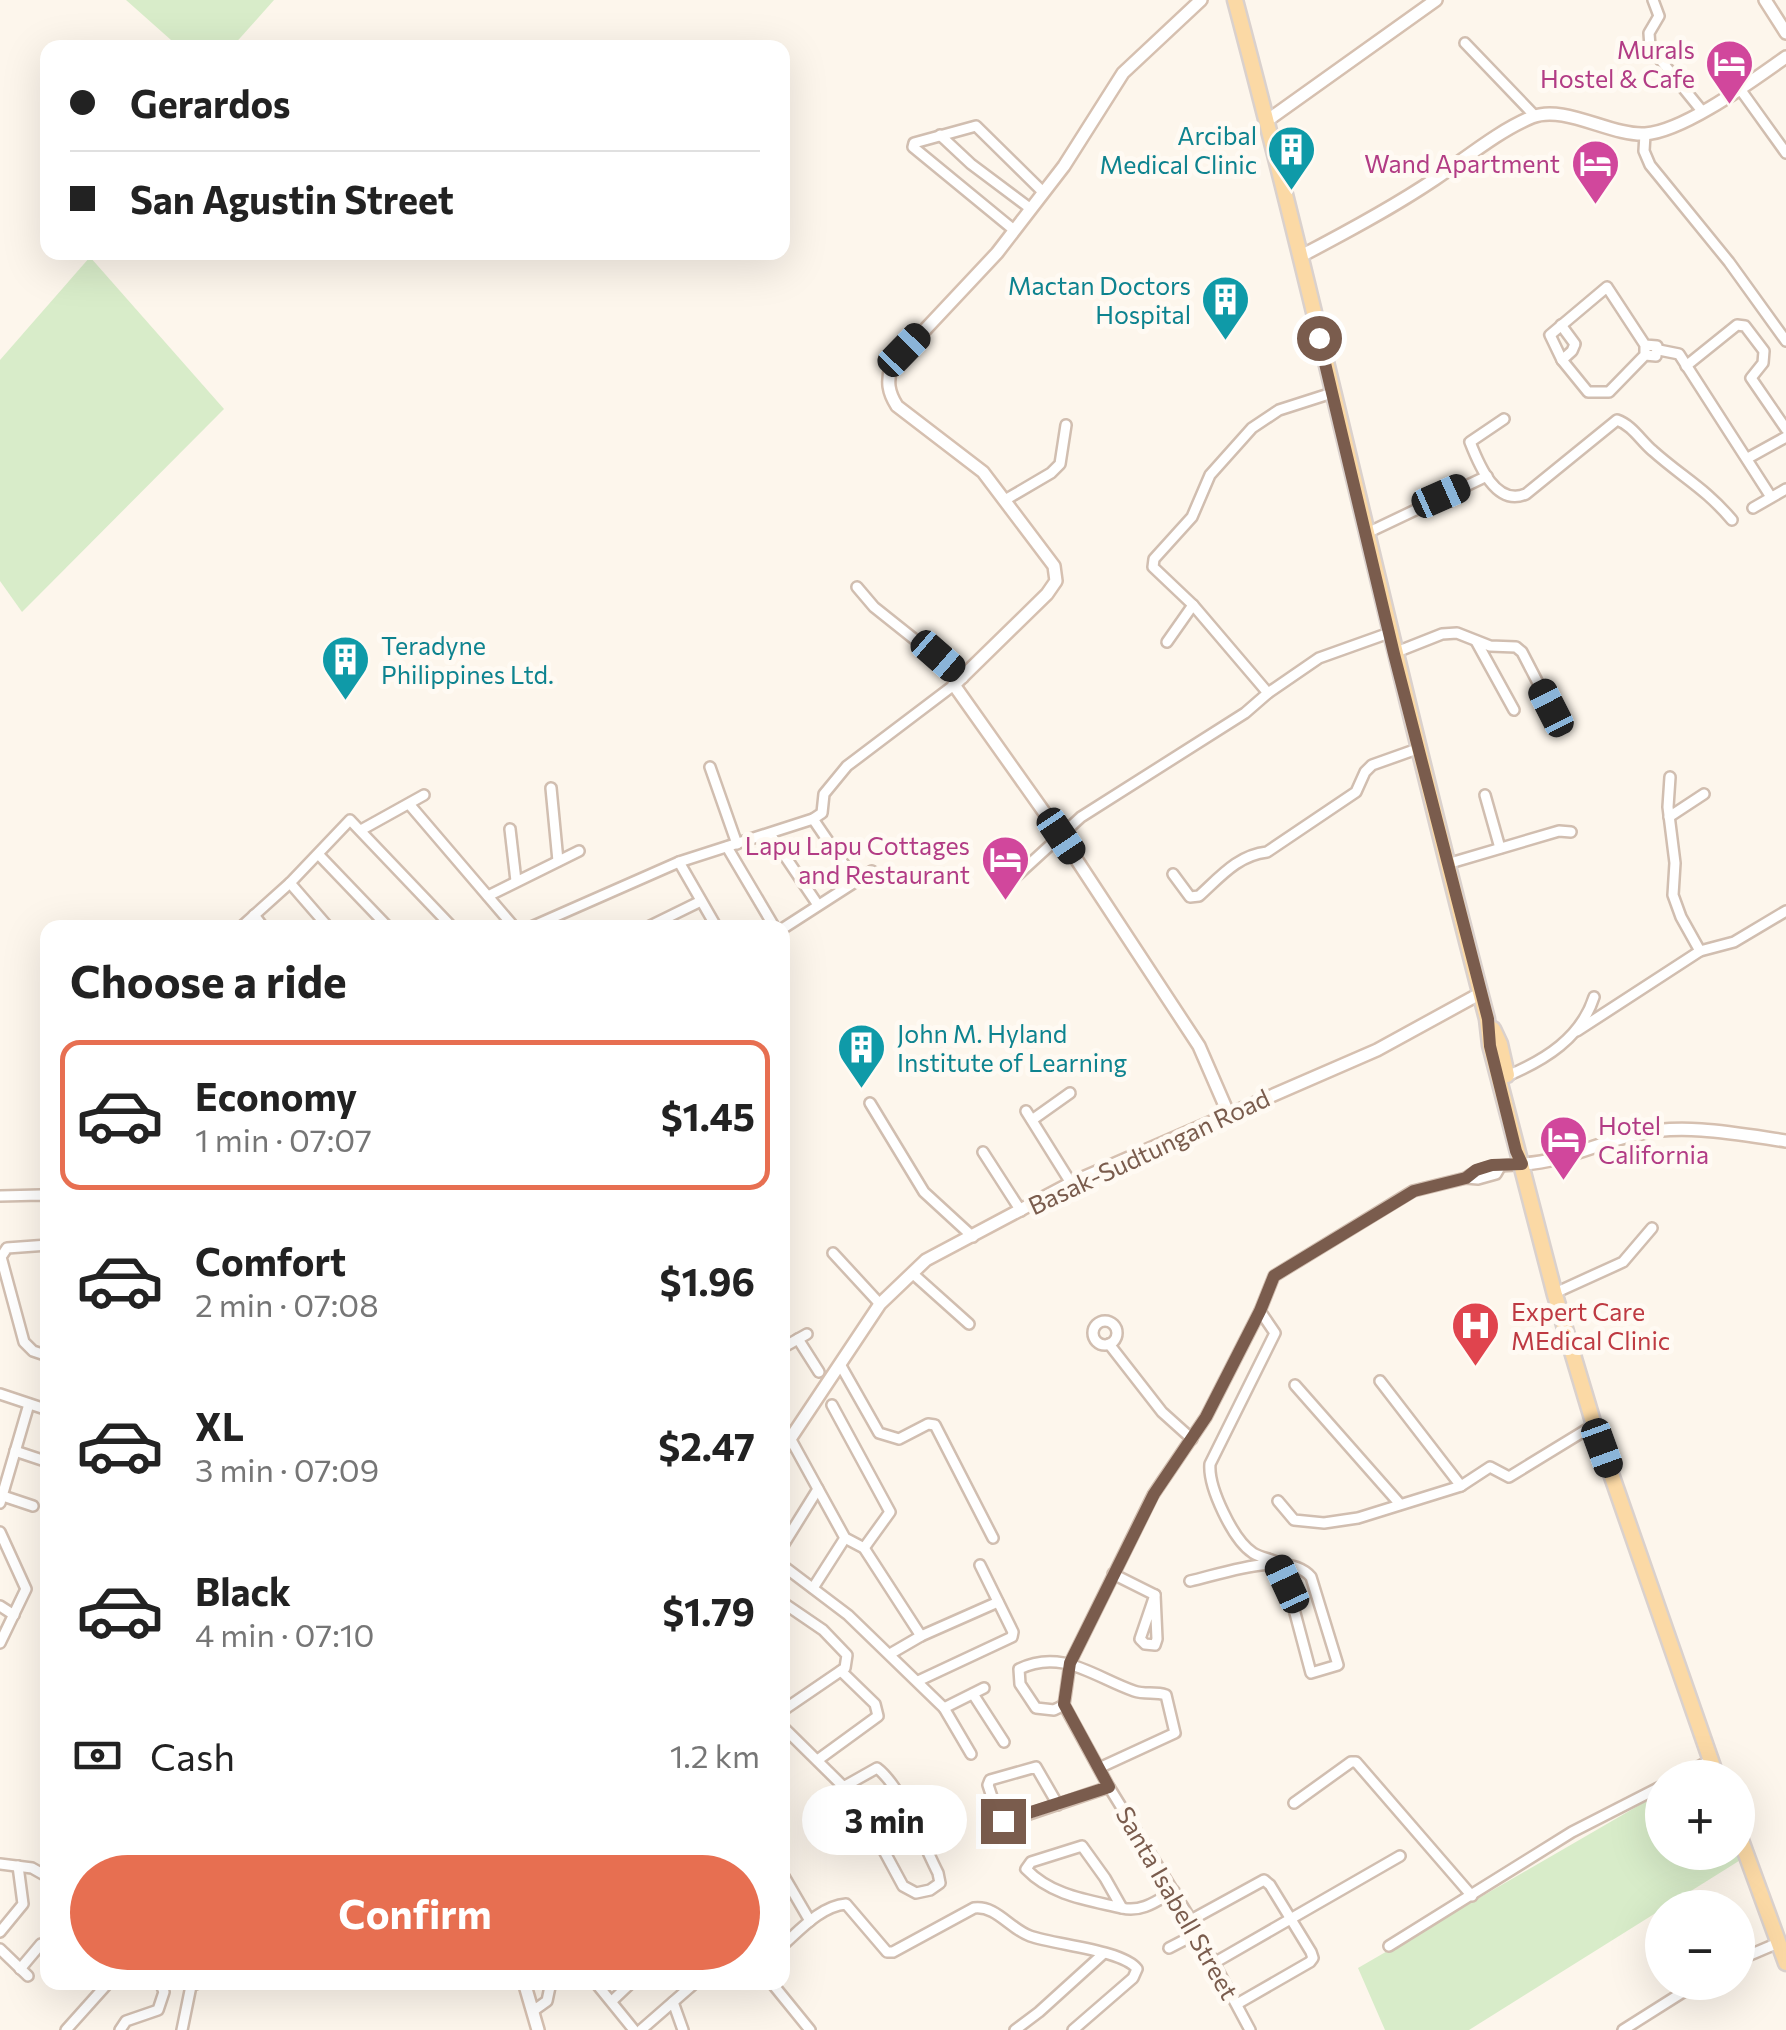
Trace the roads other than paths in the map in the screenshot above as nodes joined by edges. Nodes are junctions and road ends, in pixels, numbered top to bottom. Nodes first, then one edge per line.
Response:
1 (1201, 0) edge
2 (1235, 0) edge
3 (1436, 0) edge
4 (1653, 0) edge
5 (1765, 0) edge
6 (1786, 33) edge
7 (1464, 43) dead end
8 (1786, 57) edge
9 (1740, 89) junction
10 (1702, 110) junction
11 (1535, 116) junction
12 (1268, 120) junction
13 (1645, 134) junction
14 (940, 135) junction
15 (1786, 153) edge
16 (1043, 192) junction
17 (1031, 209) junction
18 (1014, 230) junction
19 (1301, 256) junction
20 (1561, 324) junction
21 (1786, 341) edge
22 (1645, 350) junction
23 (1562, 360) junction
24 (1686, 366) junction
25 (1332, 394) junction
26 (1504, 419) dead end
27 (1066, 425) dead end
28 (1786, 428) edge
29 (1786, 437) edge
30 (1748, 458) junction
31 (1487, 476) junction
32 (1786, 489) edge
33 (1771, 497) junction
34 (1005, 500) junction
35 (1752, 508) dead end
36 (1732, 520) dead end
37 (1365, 534) junction
38 (857, 587) dead end
39 (1193, 606) junction
40 (1389, 633) junction
41 (1476, 640) junction
42 (1167, 642) dead end
43 (1394, 654) junction
44 (958, 681) junction
45 (1268, 692) junction
46 (1551, 708) dead end
47 (1514, 710) dead end
48 (1417, 749) junction
49 (710, 767) dead end
50 (1670, 777) dead end
51 (551, 788) dead end
52 (1485, 794) dead end
53 (1704, 794) dead end
54 (424, 796) dead end
55 (409, 804) junction
56 (817, 816) junction
57 (1669, 817) junction
58 (510, 828) dead end
59 (361, 830) junction
60 (1570, 832) dead end
61 (770, 834) junction
62 (1061, 836) junction
63 (732, 846) junction
64 (1500, 848) junction
65 (578, 851) dead end
66 (319, 855) junction
67 (558, 861) junction
68 (678, 862) junction
69 (1447, 864) junction
70 (872, 871) dead end
71 (1173, 874) dead end
72 (516, 882) junction
73 (856, 882) junction
74 (1010, 882) dead end
75 (290, 883) junction
76 (488, 896) junction
77 (701, 900) junction
78 (818, 905) junction
79 (1786, 911) edge
80 (254, 916) junction
81 (249, 920) edge
82 (257, 920) edge
83 (322, 920) edge
84 (380, 920) edge
85 (445, 920) edge
86 (509, 920) edge
87 (547, 920) edge
88 (662, 920) edge
89 (712, 920) edge
90 (774, 920) edge
91 (790, 922) edge
92 (1700, 951) junction
93 (1481, 993) junction
94 (1594, 997) dead end
95 (1488, 1019) junction
96 (1578, 1031) junction
97 (1507, 1076) junction
98 (1070, 1093) dead end
99 (870, 1103) dead end
100 (1026, 1110) dead end
101 (1229, 1114) junction
102 (1032, 1120) junction
103 (1786, 1141) edge
104 (983, 1152) dead end
105 (1522, 1164) junction
106 (1071, 1183) junction
107 (40, 1195) edge
108 (0, 1196) edge
109 (1021, 1211) junction
110 (1652, 1228) dead end
111 (973, 1238) junction
112 (40, 1245) edge
113 (832, 1254) dead end
114 (912, 1273) junction
115 (1555, 1293) junction
116 (880, 1304) junction
117 (1260, 1311) junction
118 (969, 1324) dead end
119 (790, 1343) edge
120 (1109, 1344) dead end
121 (40, 1353) edge
122 (841, 1366) junction
123 (819, 1372) dead end
124 (1380, 1381) dead end
125 (1295, 1384) dead end
126 (0, 1394) edge
127 (29, 1404) junction
128 (832, 1404) dead end
129 (40, 1407) edge
130 (1594, 1425) junction
131 (790, 1438) joint
132 (1192, 1439) junction
133 (15, 1451) junction
134 (40, 1459) edge
135 (1462, 1486) junction
136 (818, 1489) junction
137 (1, 1500) edge
138 (1278, 1500) dead end
139 (1399, 1503) junction
140 (33, 1506) dead end
141 (0, 1532) edge
142 (790, 1534) edge
143 (846, 1538) junction
144 (993, 1538) dead end
145 (864, 1548) junction
146 (1277, 1562) junction
147 (980, 1565) dead end
148 (790, 1571) edge
149 (1113, 1574) junction
150 (1190, 1581) dead end
151 (813, 1588) junction
152 (1155, 1595) junction
153 (998, 1602) junction
154 (0, 1606) edge
155 (790, 1607) edge
156 (14, 1616) junction
157 (921, 1636) junction
158 (0, 1643) edge
159 (890, 1654) junction
160 (1070, 1663) junction
161 (841, 1671) junction
162 (918, 1681) junction
163 (984, 1688) dead end
164 (973, 1694) junction
165 (1064, 1704) junction
166 (790, 1706) edge
167 (944, 1708) junction
168 (790, 1733) edge
169 (1004, 1742) dead end
170 (971, 1754) dead end
171 (819, 1759) junction
172 (1711, 1760) edge
173 (1099, 1768) junction
174 (845, 1786) junction
175 (1109, 1787) junction
176 (1645, 1795) edge
177 (1294, 1803) dead end
178 (1058, 1805) junction
179 (1400, 1856) dead end
180 (0, 1864) edge
181 (18, 1866) junction
182 (1752, 1870) edge
183 (40, 1872) edge
184 (790, 1887) edge
185 (1174, 1891) junction
186 (1472, 1896) junction
187 (1122, 1908) junction
188 (1291, 1919) junction
189 (1191, 1920) junction
190 (810, 1921) junction
191 (0, 1932) edge
192 (1198, 1933) junction
193 (790, 1939) edge
194 (1778, 1942) junction
195 (40, 1946) edge
196 (1389, 1946) dead end
197 (1169, 1948) dead end
198 (0, 1949) edge
199 (1755, 1952) edge
200 (1103, 1954) junction
201 (1214, 1962) junction
202 (1786, 1964) edge
203 (102, 1990) edge
204 (163, 1990) edge
205 (190, 1990) edge
206 (526, 1990) edge
207 (549, 1990) edge
208 (602, 1990) edge
209 (623, 1990) edge
210 (687, 1990) edge
211 (778, 1990) edge
212 (612, 2000) junction
213 (1671, 2000) edge
214 (673, 2002) junction
215 (1237, 2004) junction
216 (532, 2011) junction
217 (66, 2030) edge
218 (120, 2030) edge
219 (182, 2030) edge
220 (538, 2030) edge
221 (638, 2030) edge
222 (683, 2030) edge
223 (810, 2030) edge
224 (1014, 2030) edge
225 (1073, 2030) edge
226 (1250, 2030) edge
227 (1624, 2030) edge

1 - 16 street
2 - 12 main road
3 - 12 street
4 - 10 street
5 - 6 street
7 - 11 street
8 - 9 street
9 - 10 street
9 - 15 street
10 - 13 street
11 - 13 street
11 - 19 street
12 - 19 main road
13 - 21 street
14 - 16 street
14 - 17 street
14 - 18 street
16 - 17 street
17 - 18 street
18 - 34 street
19 - 25 main road
20 - 22 street
20 - 23 street
20 - 23 street
22 - 23 street
22 - 24 street
24 - 28 street
24 - 30 street
25 - 37 main road
25 - 39 street
26 - 31 street
27 - 34 street
29 - 30 street
30 - 33 street
31 - 36 street
31 - 37 street
32 - 33 street
33 - 35 street
34 - 44 street
37 - 40 main road
38 - 44 street
39 - 42 street
39 - 45 street
40 - 43 main road
40 - 45 street
41 - 43 street
41 - 46 street
41 - 47 street
43 - 48 main road
44 - 56 street
44 - 62 street
45 - 62 street
48 - 69 main road
48 - 71 street
49 - 63 street
50 - 57 street
51 - 67 street
52 - 64 street
53 - 57 street
54 - 55 street
55 - 59 street
55 - 76 street
56 - 61 street
56 - 73 street
57 - 92 street
58 - 72 street
59 - 66 street
59 - 85 street
60 - 64 street
61 - 63 street
61 - 78 street
62 - 74 street
62 - 101 street
63 - 68 street
63 - 90 street
64 - 69 street
65 - 67 street
66 - 75 street
66 - 84 street
67 - 72 street
68 - 77 street
68 - 87 street
69 - 93 main road
70 - 73 street
72 - 76 street
73 - 78 street
75 - 80 street
75 - 83 street
76 - 86 street
77 - 88 street
77 - 89 street
78 - 91 street
79 - 92 street
80 - 81 street
80 - 82 street
92 - 96 street
93 - 95 main road
93 - 101 street, Basak-Sudtungan Road
94 - 96 street
95 - 97 main road
95 - 105 main road
96 - 97 street
97 - 105 main road
98 - 102 street
99 - 111 street
100 - 102 street
101 - 106 street, Basak-Sudtungan Road
102 - 106 street
103 - 105 street
104 - 109 street
105 - 115 main road
105 - 117 street
106 - 109 street, Basak-Sudtungan Road
107 - 108 street
109 - 111 street, Basak-Sudtungan Road
110 - 115 street
111 - 114 street, Basak-Sudtungan Road
112 - 121 street
113 - 116 street
114 - 116 street, Basak-Sudtungan Road
114 - 118 street
115 - 130 main road
116 - 122 street, Basak-Sudtungan Road
117 - 132 street
117 - 146 street
119 - 123 street
120 - 132 street
122 - 131 street, Basak-Sudtungan Road
122 - 144 street
124 - 135 street
125 - 139 street
126 - 127 street
127 - 129 street
127 - 133 street
128 - 145 street
130 - 135 street
130 - 172 main road
131 - 136 street
132 - 149 street
133 - 134 street
133 - 137 street
135 - 139 street
136 - 142 street
136 - 143 street
137 - 140 street
138 - 139 street
141 - 156 street
143 - 145 street
143 - 151 street
145 - 157 street
146 - 146 street
146 - 150 street
147 - 153 street
148 - 151 street
149 - 152 street
149 - 160 street
151 - 159 street
152 - 152 street
153 - 157 street
153 - 162 street
154 - 156 street
155 - 161 street
156 - 158 street
157 - 159 street
159 - 162 street
160 - 165 street
160 - 165 street
160 - 173 street
161 - 166 street
161 - 171 street
162 - 167 street
163 - 164 street
164 - 167 street
164 - 169 street
165 - 173 street, Santa Isabell Street
167 - 170 street
168 - 171 street
171 - 174 street
173 - 175 street, Santa Isabell Street
174 - 174 street
175 - 178 street
175 - 185 street, Santa Isabell Street
176 - 186 street
177 - 186 street
178 - 178 street
179 - 188 street
180 - 181 street
181 - 183 street
181 - 191 street
182 - 194 main road
184 - 190 street
185 - 187 street
185 - 189 street, Santa Isabell Street
186 - 196 street
187 - 187 street
188 - 189 street
188 - 201 street
188 - 215 street
189 - 192 street, Santa Isabell Street
190 - 193 street
190 - 200 street
192 - 197 street
192 - 201 street, Santa Isabell Street
194 - 199 street
194 - 202 main road
195 - 198 street
200 - 224 street
200 - 225 street
201 - 215 street, Santa Isabell Street
203 - 217 street
204 - 218 street
205 - 219 street
206 - 216 street
207 - 216 street
208 - 212 street
209 - 212 street
210 - 214 street
211 - 223 street
212 - 221 street
213 - 227 street
214 - 221 street
214 - 222 street
215 - 226 street, Santa Isabell Street
216 - 220 street

